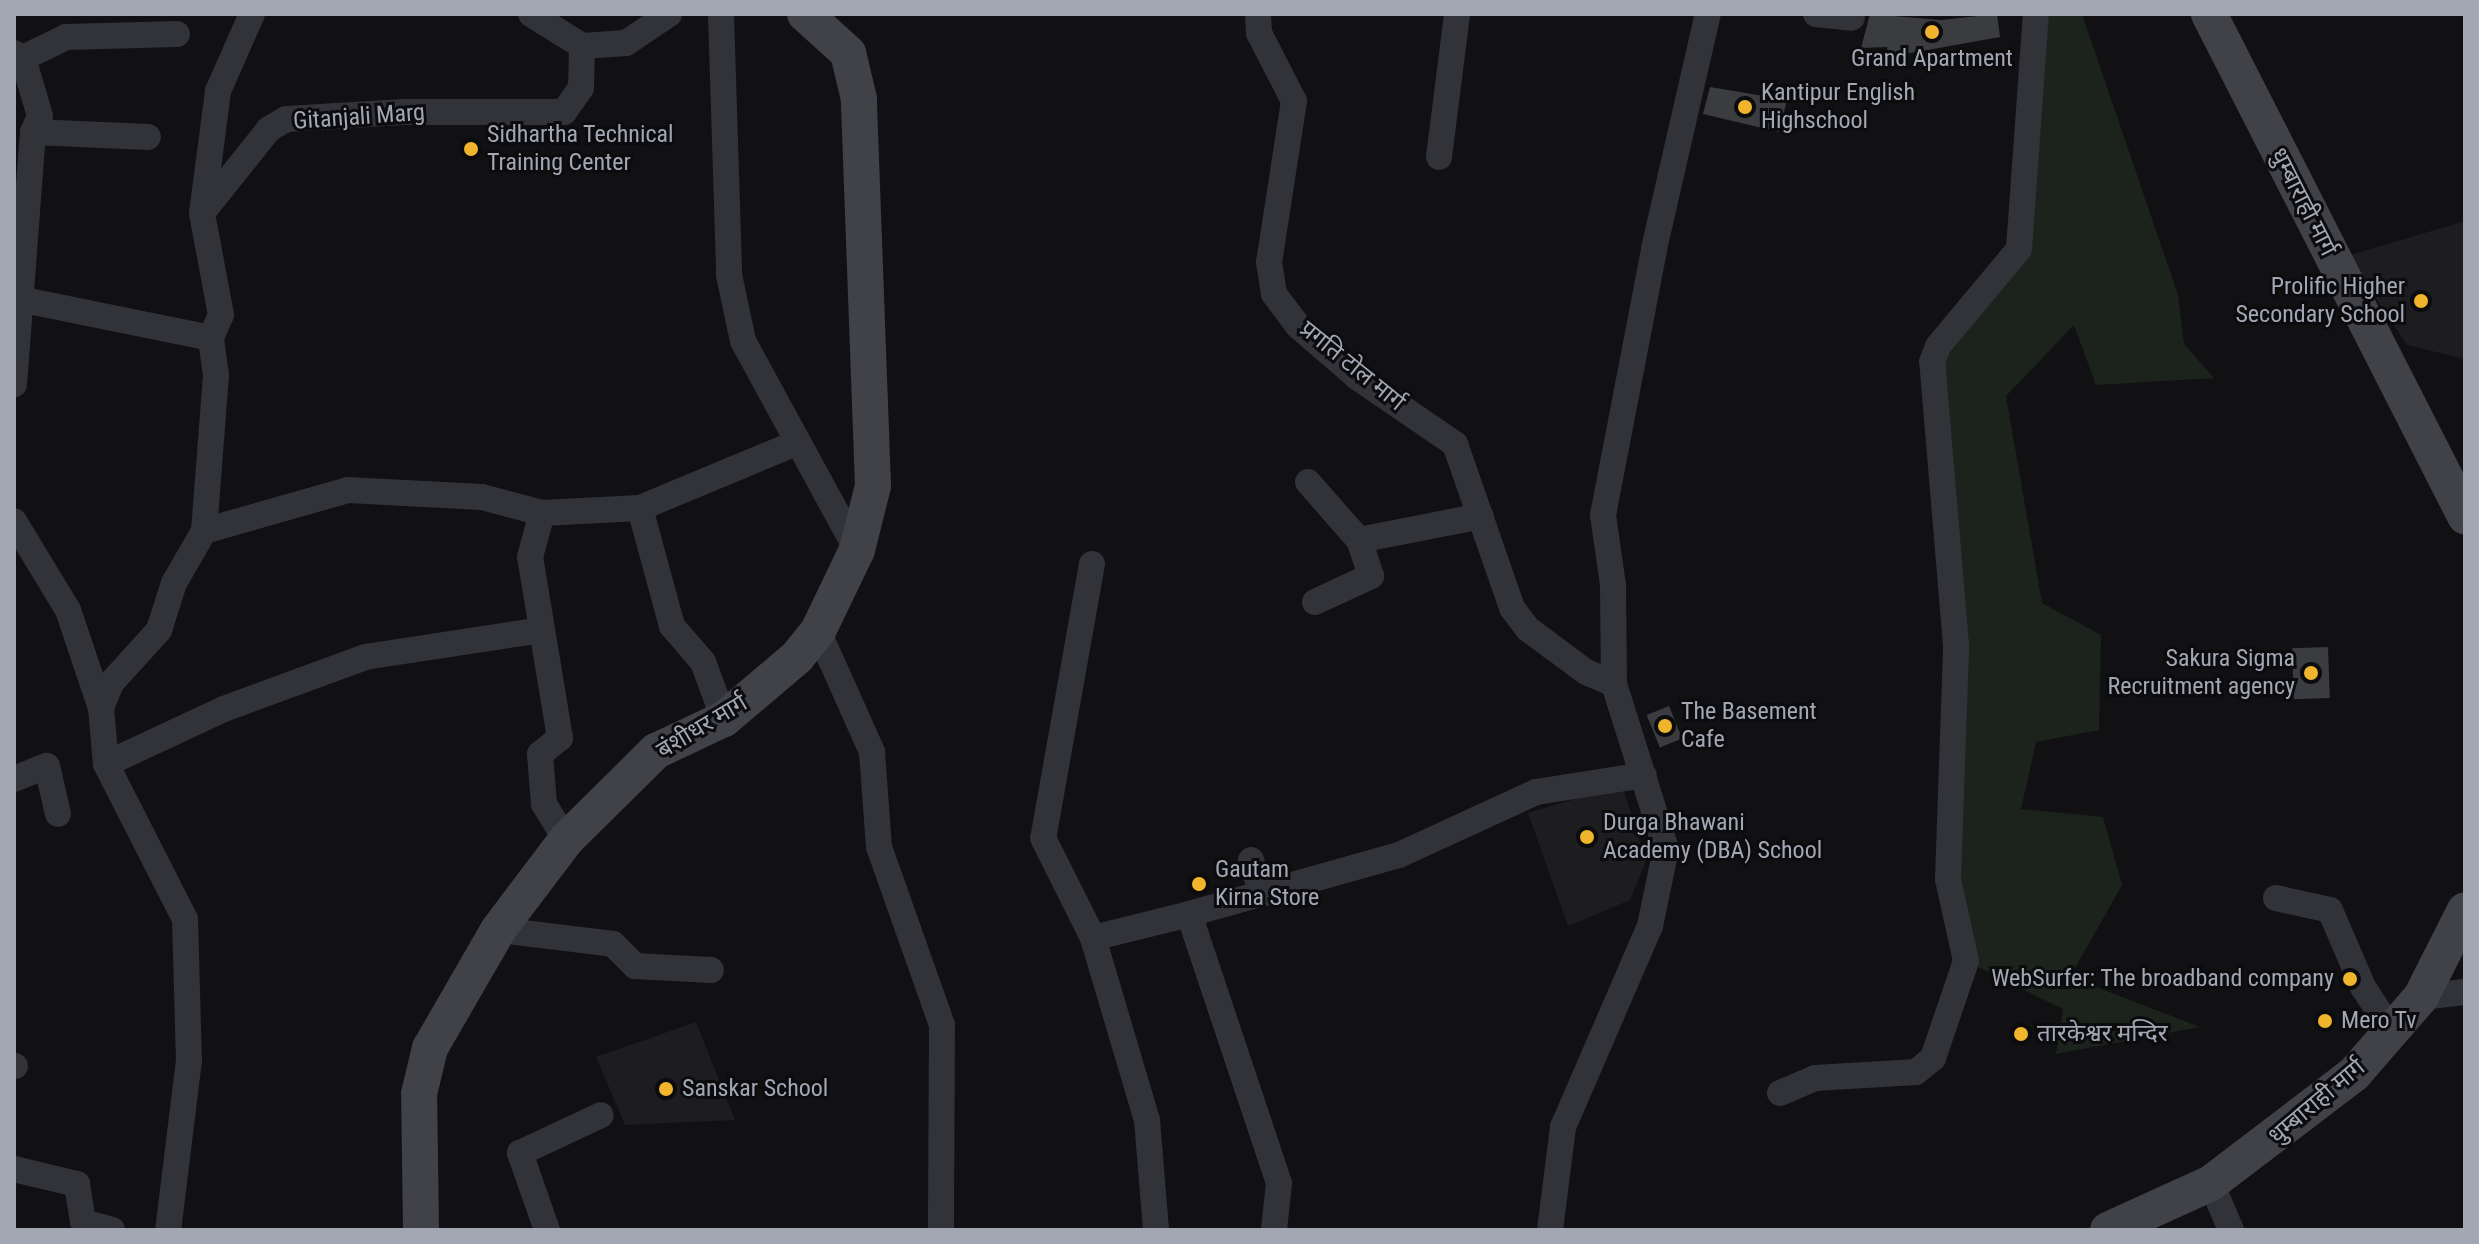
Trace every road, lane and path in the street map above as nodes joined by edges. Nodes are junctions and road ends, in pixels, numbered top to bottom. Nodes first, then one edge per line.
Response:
1 (252, 14) edge
2 (531, 14) edge
3 (669, 14) edge
4 (721, 14) edge
5 (805, 14) edge
6 (1258, 14) edge
7 (1457, 14) edge
8 (1708, 14) edge
9 (1816, 14) edge
10 (2036, 14) edge
11 (2209, 14) edge
12 (1852, 18) dead end
13 (177, 34) dead end
14 (582, 46) junction
15 (19, 56) edge
16 (33, 132) junction
17 (148, 137) dead end
18 (1439, 157) dead end
19 (202, 213) junction
20 (18, 298) edge
21 (211, 338) junction
22 (14, 384) edge
23 (796, 443) junction
24 (1308, 482) dead end
25 (640, 508) junction
26 (542, 513) junction
27 (1481, 516) junction
28 (2465, 516) edge
29 (14, 521) edge
30 (204, 531) junction
31 (1359, 540) junction
32 (857, 550) junction
33 (1092, 564) dead end
34 (1315, 602) dead end
35 (541, 630) junction
36 (818, 631) junction
37 (1614, 684) junction
38 (101, 708) junction
39 (724, 719) junction
40 (106, 764) junction
41 (1644, 775) junction
42 (14, 779) edge
43 (58, 814) dead end
44 (566, 840) junction
45 (1251, 860) dead end
46 (1262, 894) junction
47 (2276, 898) dead end
48 (2465, 910) edge
49 (1189, 914) junction
50 (498, 930) junction
51 (1093, 938) junction
52 (711, 970) dead end
53 (2465, 992) edge
54 (2421, 997) junction
55 (2394, 1035) junction
56 (1780, 1093) dead end
57 (601, 1115) dead end
58 (14, 1169) edge
59 (2211, 1183) junction
60 (112, 1230) edge
61 (168, 1230) edge
62 (421, 1230) edge
63 (547, 1230) edge
64 (941, 1230) edge
65 (1156, 1230) edge
66 (1274, 1230) edge
67 (1550, 1230) edge
68 (2108, 1230) edge
69 (2231, 1230) edge

1 - 19 street
2 - 14 street
3 - 14 street
4 - 23 street
5 - 32 main road, बंशीधर मार्ग
6 - 27 street, प्रगति टोल मार्ग
7 - 18 street
8 - 37 street
9 - 12 street
10 - 56 street
11 - 28 main road, धुम्बाराही मार्ग
13 - 15 street
14 - 19 street, Gitanjali Marg
15 - 16 street
16 - 17 street
16 - 20 street
19 - 21 street
20 - 21 street
20 - 22 street
21 - 30 street
23 - 25 street
23 - 32 street
24 - 31 street
25 - 26 street
25 - 39 street
26 - 30 street
26 - 35 street
27 - 31 street
27 - 37 street, प्रगति टोल मार्ग
29 - 38 street
30 - 38 street
31 - 34 street
32 - 36 main road, बंशीधर मार्ग
33 - 51 street
35 - 40 street
35 - 44 street
36 - 39 main road, बंशीधर मार्ग
36 - 64 street
37 - 41 street
38 - 40 street
39 - 44 main road, बंशीधर मार्ग
40 - 61 street
41 - 46 street
41 - 67 street
42 - 43 street
44 - 50 main road, बंशीधर मार्ग
45 - 46 street
46 - 49 street
47 - 55 street
48 - 54 main road, धुम्बाराही मार्ग
49 - 51 street
49 - 66 street
50 - 52 street
50 - 62 main road, बंशीधर मार्ग
51 - 65 street
53 - 54 street
54 - 55 main road, धुम्बाराही मार्ग
55 - 59 main road, धुम्बाराही मार्ग
57 - 63 street
58 - 60 street
59 - 68 main road, धुम्बाराही मार्ग
59 - 69 street

